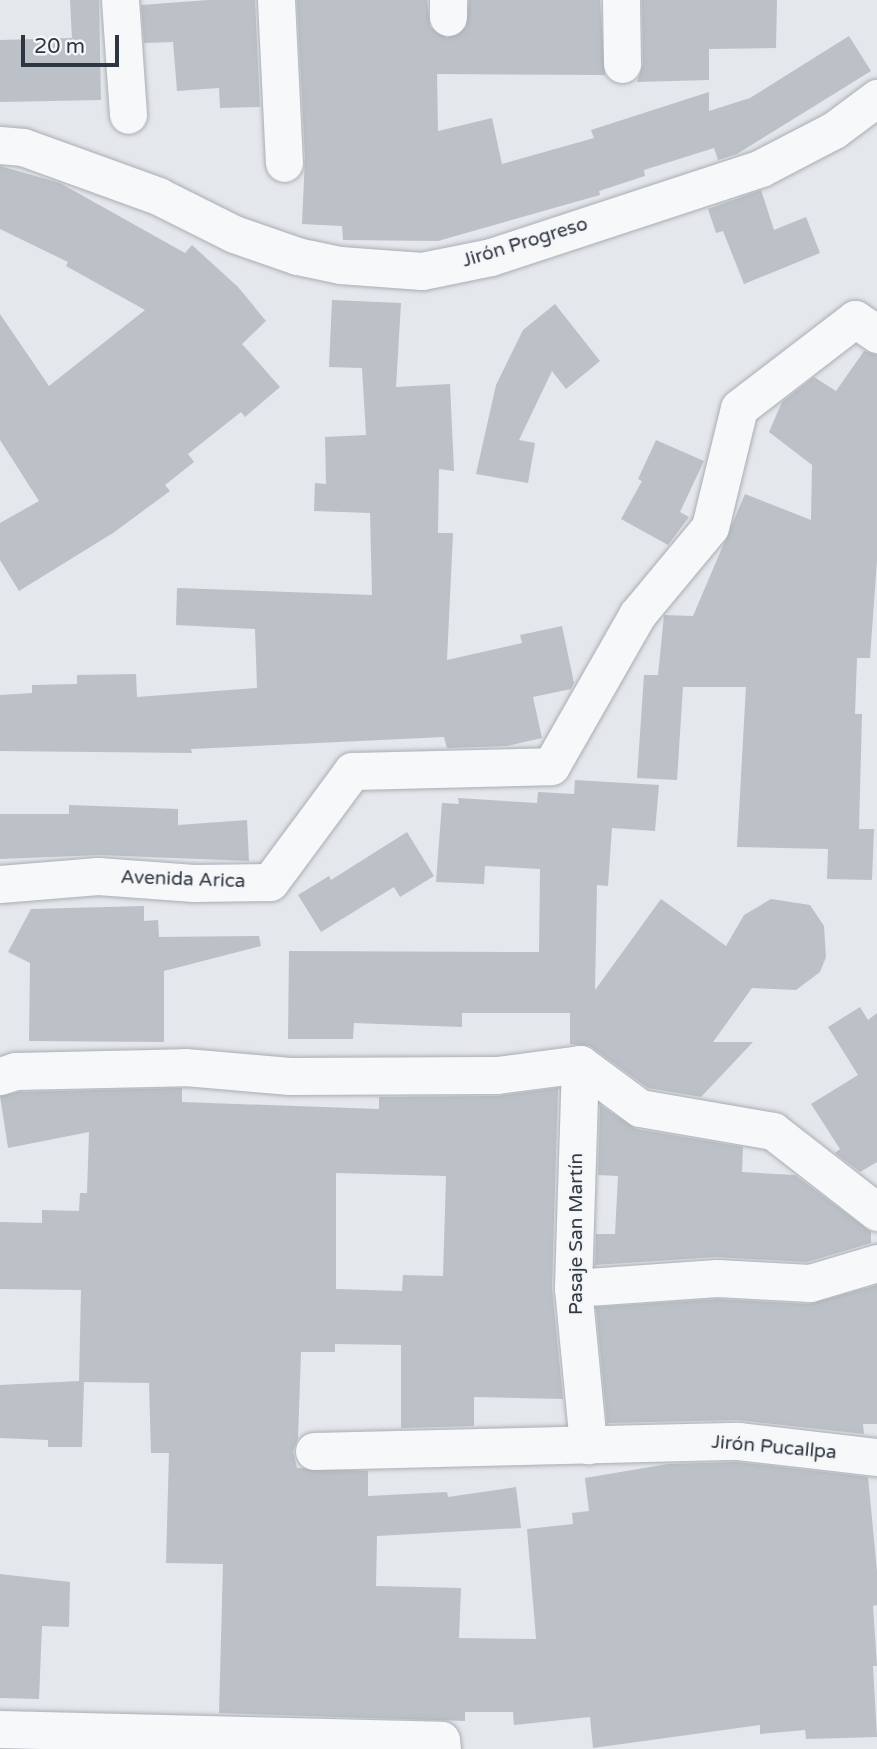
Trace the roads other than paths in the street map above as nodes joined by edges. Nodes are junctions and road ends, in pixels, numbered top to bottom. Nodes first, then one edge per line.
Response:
1 (120, 0) edge
2 (276, 0) edge
3 (621, 0) edge
4 (622, 64) dead end
5 (877, 98) edge
6 (128, 115) dead end
7 (0, 145) edge
8 (284, 163) dead end
9 (877, 334) edge
10 (0, 884) edge
11 (580, 1064) junction
12 (0, 1076) edge
13 (877, 1212) edge
14 (877, 1263) edge
15 (573, 1288) junction
16 (588, 1445) junction
17 (314, 1451) dead end
18 (877, 1457) edge
19 (0, 1729) edge
20 (442, 1744) edge

1 - 6 street
2 - 8 street
3 - 4 street
5 - 7 street, Jirón Progreso
9 - 10 street, Avenida Arica
11 - 12 street
11 - 13 street
11 - 15 street, Pasaje San Martín
14 - 15 street
15 - 16 street, Pasaje San Martín
16 - 17 street, Jirón Pucallpa
16 - 18 street, Jirón Pucallpa
19 - 20 street

